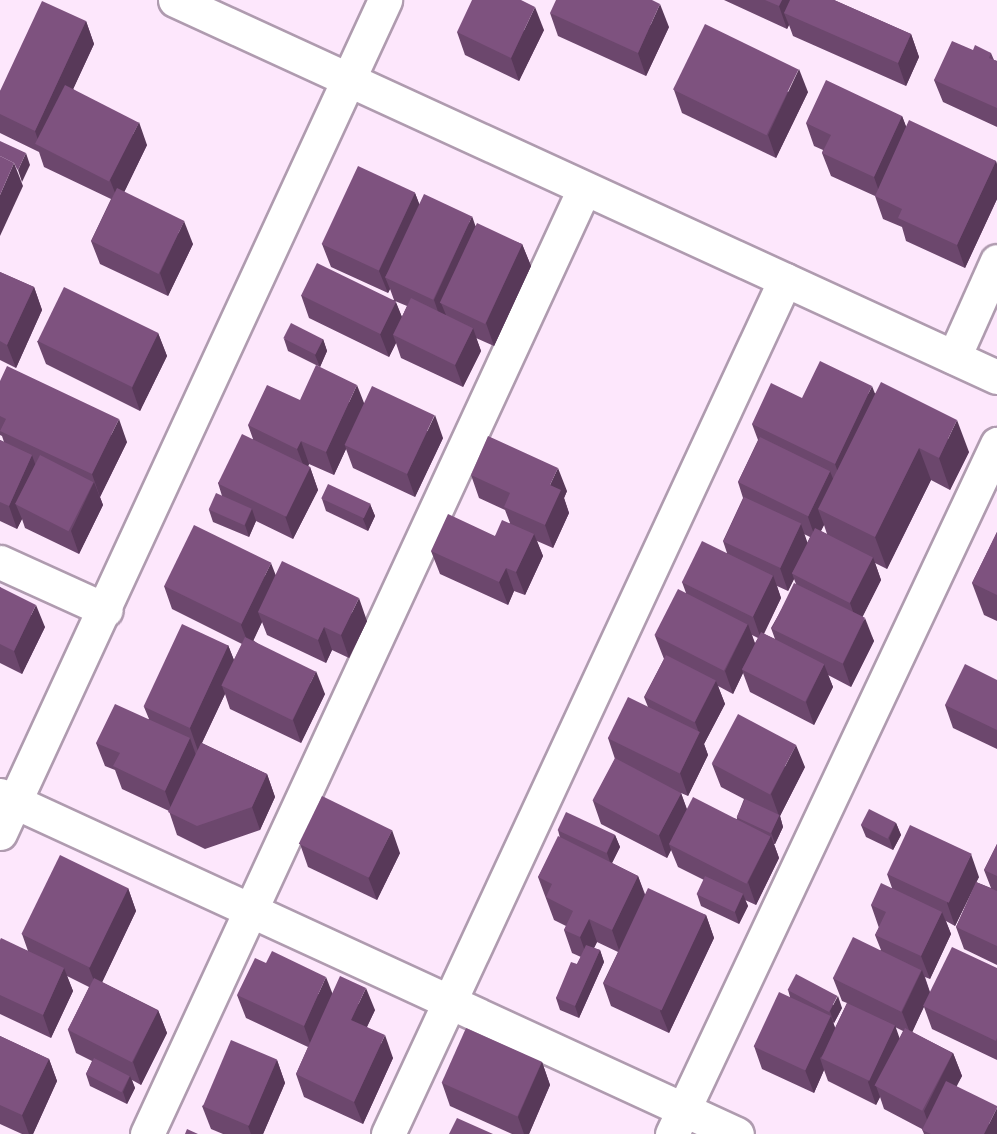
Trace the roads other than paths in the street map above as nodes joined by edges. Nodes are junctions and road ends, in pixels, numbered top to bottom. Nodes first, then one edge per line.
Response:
1 (175, 0) edge
2 (385, 0) edge
3 (347, 80) junction
4 (584, 189) junction
5 (997, 261) edge
6 (784, 280) junction
7 (954, 357) junction
8 (997, 377) edge
9 (997, 444) edge
10 (0, 562) edge
11 (106, 610) junction
12 (7, 799) edge
13 (0, 833) edge
14 (252, 912) junction
15 (449, 1002) junction
16 (677, 1122) edge
17 (147, 1134) edge
18 (387, 1134) edge
19 (736, 1134) edge

1 - 3 street
2 - 3 street
3 - 4 street
3 - 11 street
4 - 6 street
4 - 14 street
5 - 7 street
6 - 7 street
6 - 15 street
7 - 8 street
9 - 16 street
10 - 11 street
11 - 12 street
12 - 13 street
12 - 14 street
14 - 15 street
14 - 17 street
15 - 16 street
15 - 18 street
16 - 19 street

